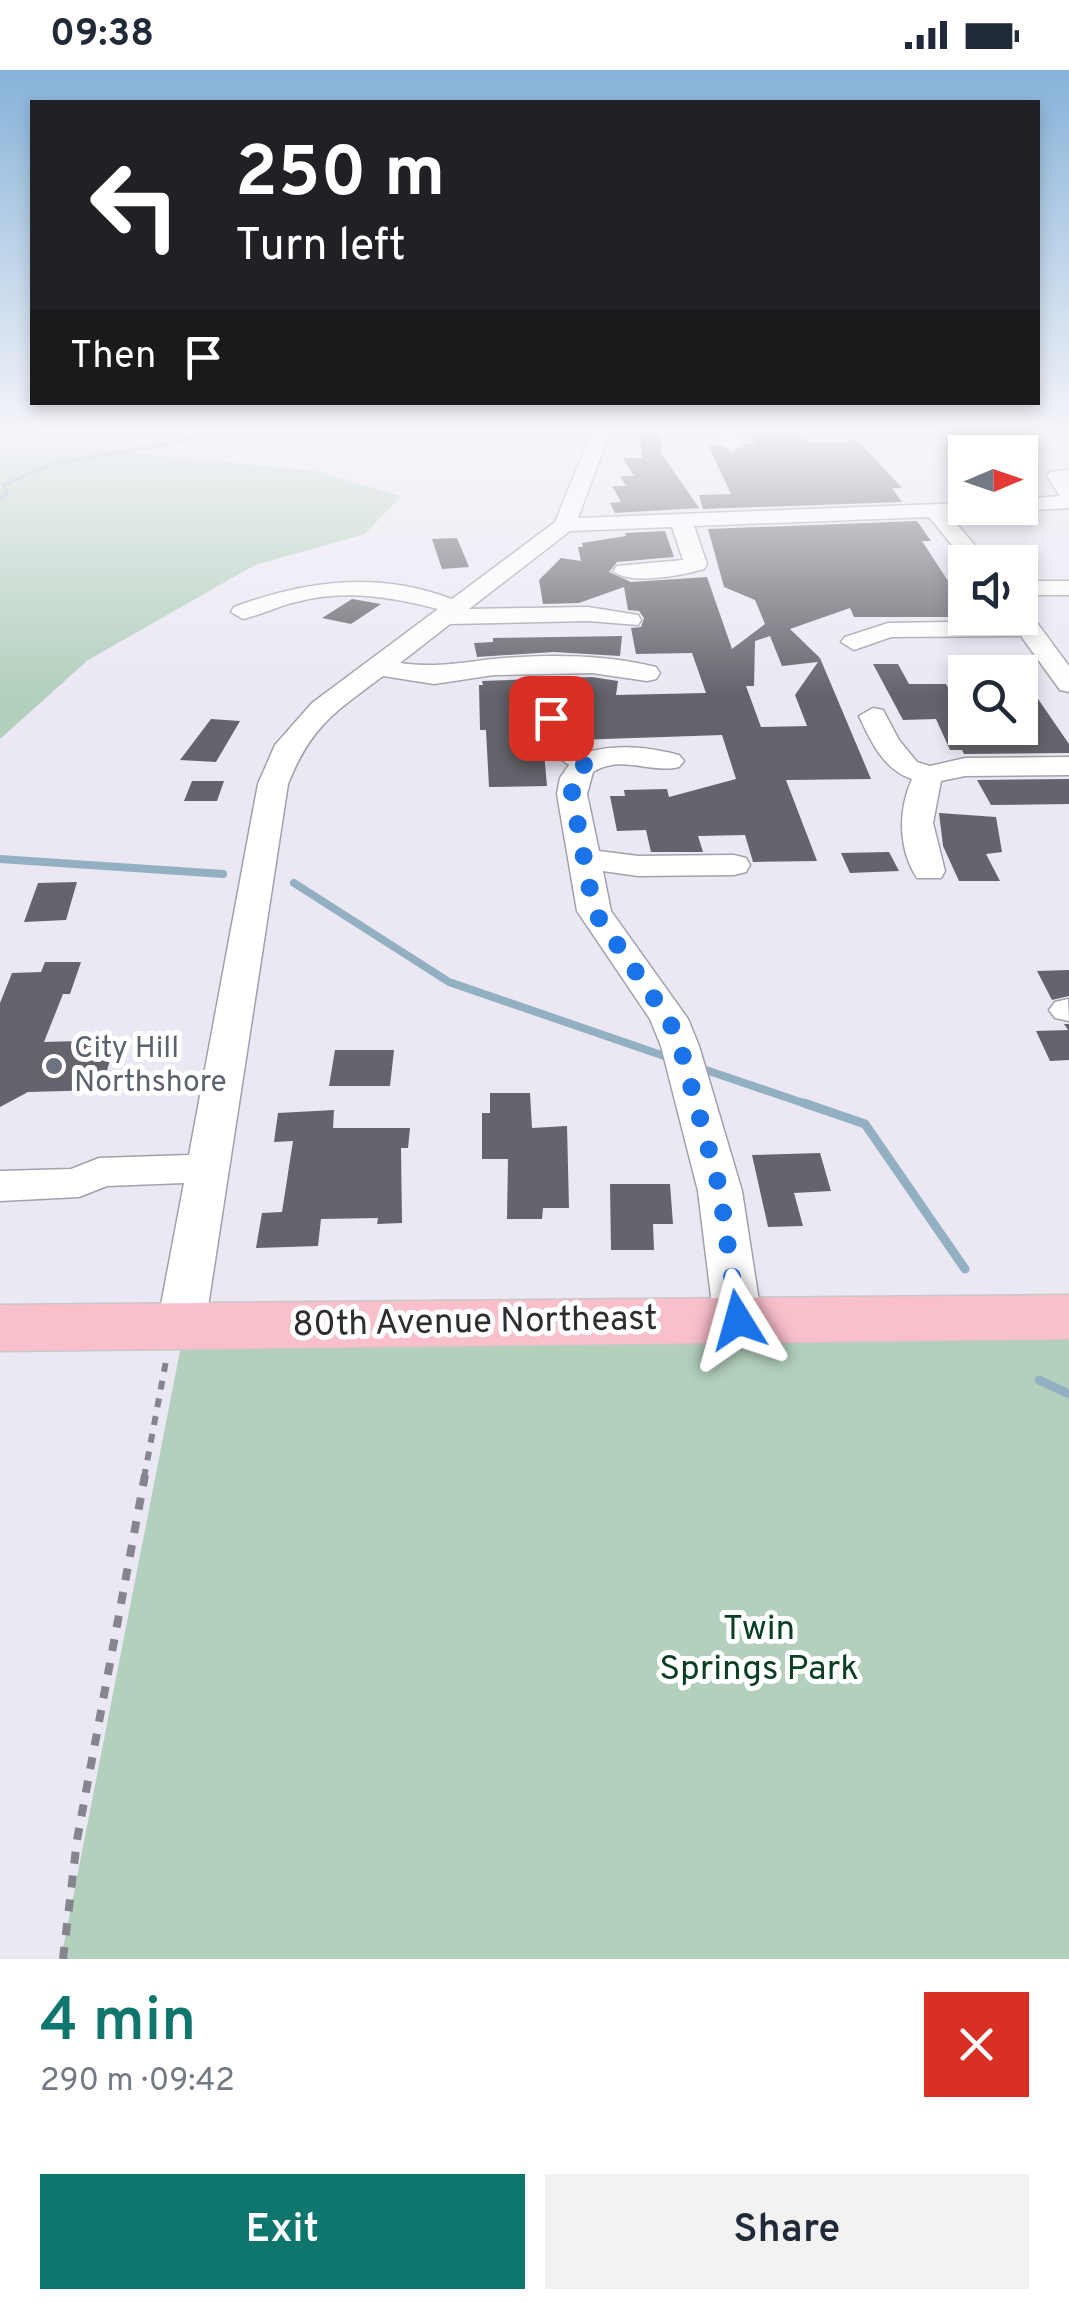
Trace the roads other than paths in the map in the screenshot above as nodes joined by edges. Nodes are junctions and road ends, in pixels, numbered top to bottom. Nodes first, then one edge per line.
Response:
1 (568, 517) edge
2 (754, 517) edge
3 (942, 517) edge
4 (681, 520) junction
5 (565, 525) junction
6 (964, 545) edge
7 (624, 571) dead end
8 (1038, 588) edge
9 (1069, 588) edge
10 (243, 612) dead end
11 (442, 615) junction
12 (629, 620) dead end
13 (948, 626) edge
14 (1033, 635) edge
15 (854, 642) dead end
16 (377, 667) junction
17 (647, 673) dead end
18 (1069, 684) edge
19 (873, 716) dead end
20 (551, 718) dead end
21 (668, 761) dead end
22 (586, 763) junction
23 (1069, 766) edge
24 (929, 775) junction
25 (584, 859) junction
26 (734, 865) dead end
27 (929, 870) dead end
28 (208, 1168) junction
29 (0, 1186) edge
30 (1069, 1318) edge
31 (738, 1320) junction
32 (182, 1326) junction
33 (0, 1328) edge

1 - 5 street
2 - 4 street
3 - 6 street
4 - 5 street
4 - 7 street
5 - 11 street
8 - 9 street
10 - 11 street
11 - 12 street
11 - 16 street
13 - 15 street
14 - 18 street
16 - 17 street
16 - 28 street
19 - 24 street
20 - 22 street
21 - 22 street
22 - 25 street
23 - 24 street
24 - 27 street
25 - 26 street
25 - 31 street
28 - 29 street
28 - 32 street
30 - 31 main road, 80th Avenue Northeast
31 - 32 main road, 80th Avenue Northeast
32 - 33 main road, 80th Avenue Northeast

